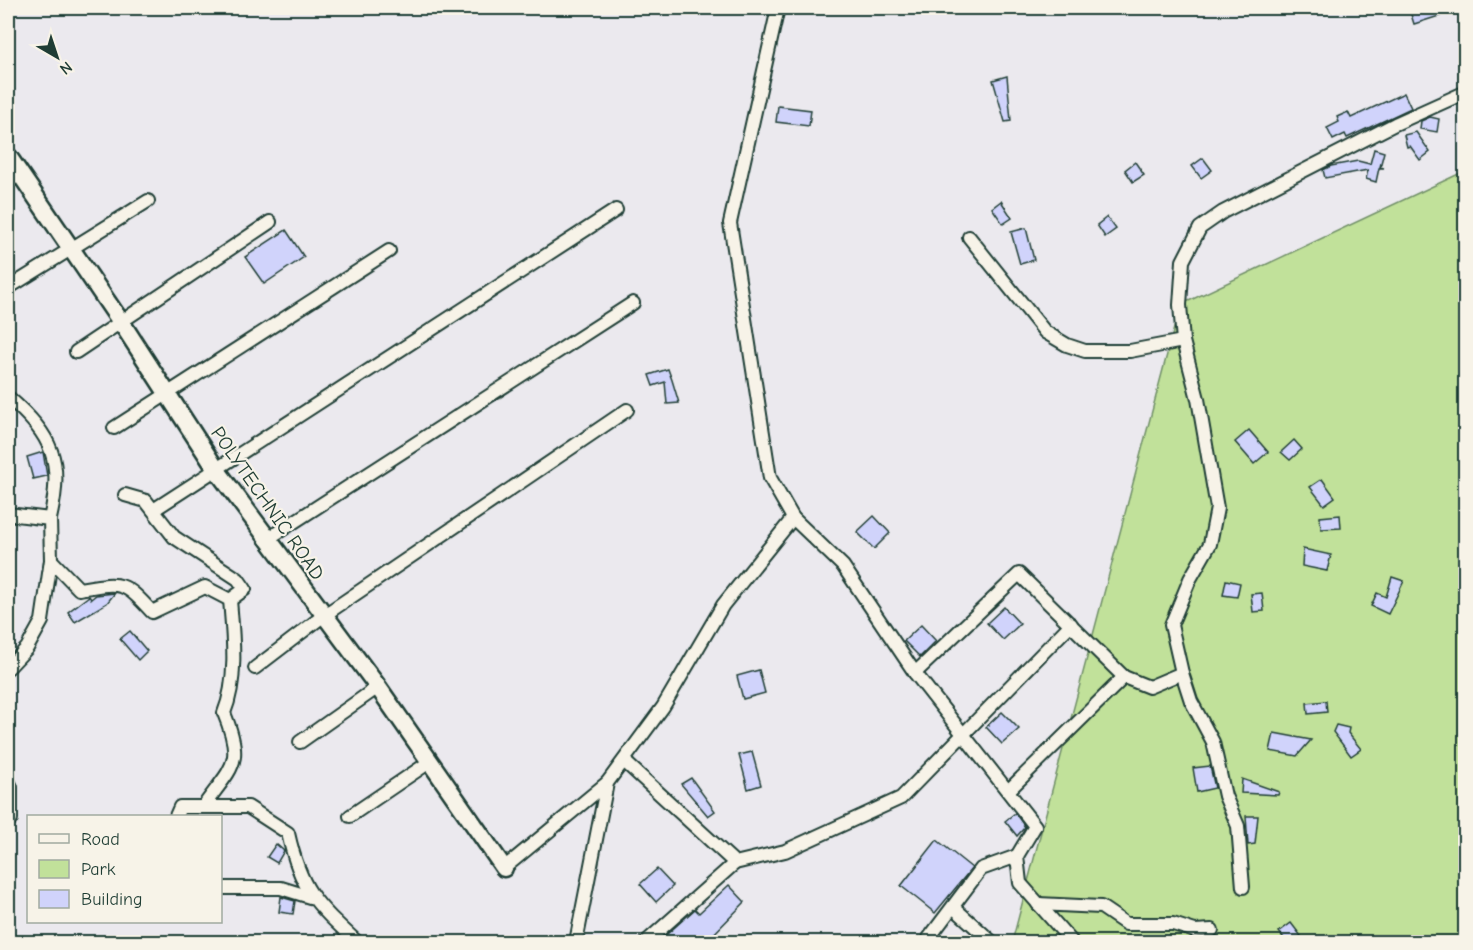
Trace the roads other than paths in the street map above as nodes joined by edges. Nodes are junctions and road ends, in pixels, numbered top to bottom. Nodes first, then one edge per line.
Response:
1 (778, 8) edge
2 (1466, 92) edge
3 (8, 156) edge
4 (14, 178) edge
5 (148, 201) dead end
6 (616, 210) dead end
7 (270, 222) dead end
8 (969, 237) dead end
9 (70, 250) junction
10 (389, 251) dead end
11 (8, 288) edge
12 (633, 303) dead end
13 (121, 322) junction
14 (1183, 341) junction
15 (76, 352) dead end
16 (166, 394) junction
17 (8, 397) edge
18 (627, 410) dead end
19 (114, 428) dead end
20 (216, 469) junction
21 (124, 495) dead end
22 (158, 507) dead end
23 (8, 514) edge
24 (793, 518) junction
25 (50, 519) junction
26 (266, 540) junction
27 (51, 560) junction
28 (230, 600) junction
29 (323, 616) junction
30 (1071, 624) junction
31 (8, 668) edge
32 (255, 668) dead end
33 (1182, 673) junction
34 (915, 674) junction
35 (1124, 677) junction
36 (378, 687) junction
37 (962, 735) junction
38 (300, 742) dead end
39 (431, 761) junction
40 (624, 761) junction
41 (8, 781) edge
42 (607, 783) junction
43 (1008, 791) junction
44 (203, 807) junction
45 (216, 813) edge
46 (176, 815) edge
47 (350, 816) dead end
48 (11, 819) dead end
49 (1017, 856) junction
50 (735, 863) junction
51 (504, 868) joint
52 (1243, 887) dead end
53 (222, 888) edge
54 (310, 897) junction
55 (1038, 904) junction
56 (953, 907) junction
57 (1212, 930) dead end
58 (650, 941) edge
59 (357, 942) edge
60 (576, 942) edge
61 (926, 942) edge
62 (992, 942) edge
63 (1072, 942) edge

1 - 24 street
2 - 14 street
3 - 4 street, POLYTECHNIC ROAD
4 - 9 street, POLYTECHNIC ROAD
5 - 9 street
6 - 20 street
7 - 13 street
8 - 14 street
9 - 11 street
9 - 13 street, POLYTECHNIC ROAD
10 - 16 street
12 - 26 street
13 - 15 street
13 - 16 street, POLYTECHNIC ROAD
14 - 33 street
16 - 19 street
16 - 20 street, POLYTECHNIC ROAD
17 - 25 street
18 - 29 street
20 - 22 street
20 - 26 street, POLYTECHNIC ROAD
21 - 28 street
23 - 25 street
24 - 34 street
24 - 40 street
25 - 27 street
26 - 29 street, POLYTECHNIC ROAD
27 - 28 street
27 - 31 street
28 - 44 street
29 - 32 street
29 - 36 street, POLYTECHNIC ROAD
30 - 34 street
30 - 35 street
30 - 37 street
33 - 35 street
33 - 52 street
34 - 37 street
35 - 43 street
36 - 38 street
36 - 39 street, POLYTECHNIC ROAD
37 - 43 street
37 - 50 street
39 - 47 street
39 - 51 street, POLYTECHNIC ROAD
40 - 42 street
40 - 50 street
41 - 48 street
42 - 51 street
42 - 60 street
43 - 49 street
44 - 45 street
44 - 46 street
45 - 54 street
49 - 55 street
49 - 56 street
50 - 58 street
53 - 54 street
54 - 59 street
55 - 57 street
55 - 63 street
56 - 61 street
56 - 62 street

